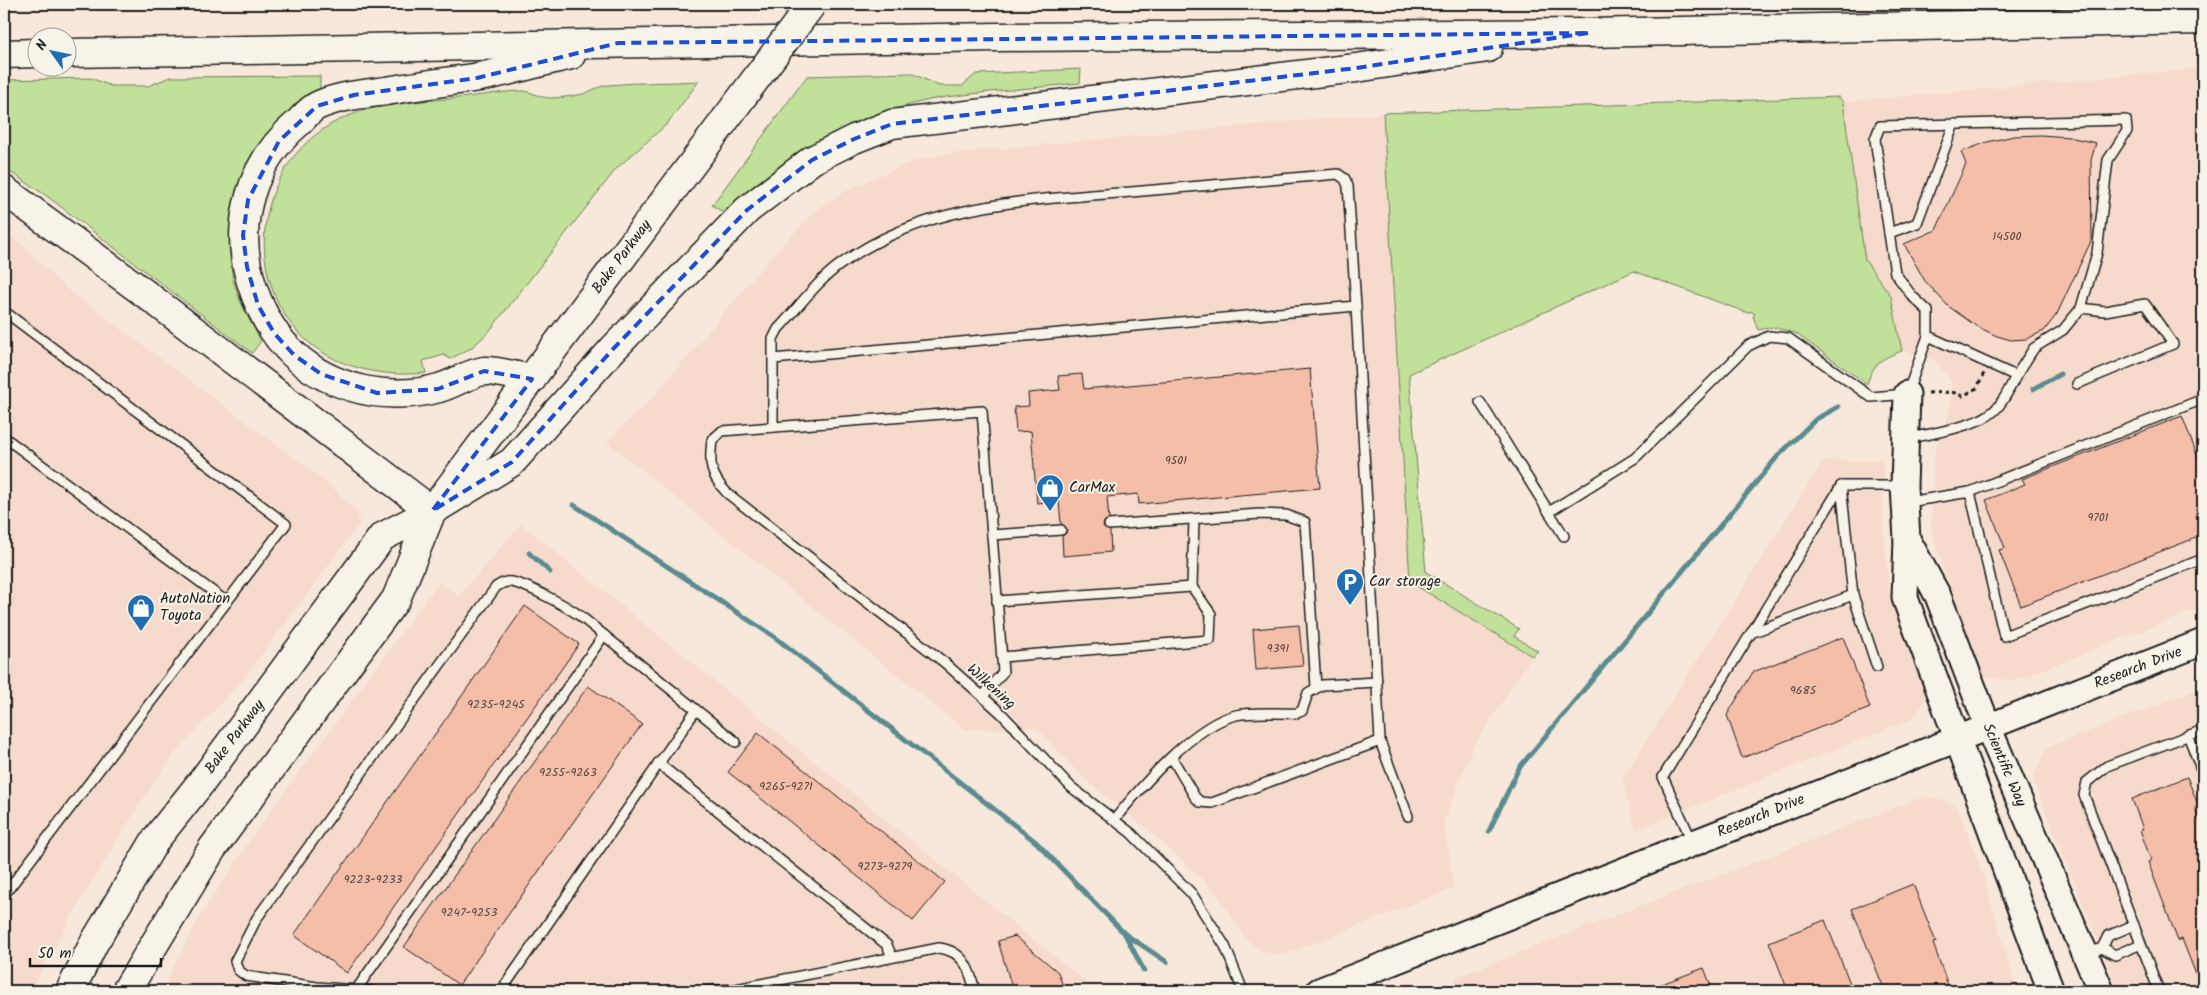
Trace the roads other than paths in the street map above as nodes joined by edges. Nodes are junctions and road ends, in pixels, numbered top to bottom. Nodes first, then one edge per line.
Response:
1 (812, 4) edge
2 (2203, 20) edge
3 (1588, 33) junction
4 (618, 43) junction
5 (78, 53) edge
6 (4, 54) edge
7 (28, 54) edge
8 (1954, 124) junction
9 (4, 190) edge
10 (1889, 233) junction
11 (1356, 306) junction
12 (2081, 308) junction
13 (4, 311) edge
14 (1928, 336) junction
15 (773, 359) junction
16 (2016, 376) junction
17 (532, 379) junction
18 (2076, 384) dead end
19 (1907, 394) junction
20 (2203, 399) edge
21 (1480, 402) dead end
22 (773, 427) junction
23 (4, 437) edge
24 (1905, 439) junction
25 (1841, 486) junction
26 (1970, 492) junction
27 (1904, 495) junction
28 (432, 512) junction
29 (1549, 512) junction
30 (1194, 520) junction
31 (1109, 525) dead end
32 (1061, 530) dead end
33 (992, 535) junction
34 (1564, 536) dead end
35 (1908, 539) junction
36 (2203, 559) edge
37 (1192, 587) junction
38 (1853, 596) junction
39 (997, 601) junction
40 (227, 602) junction
41 (1751, 633) junction
42 (604, 635) junction
43 (2203, 642) edge
44 (1002, 657) junction
45 (1877, 667) dead end
46 (1377, 682) junction
47 (1316, 687) junction
48 (982, 696) junction
49 (696, 710) junction
50 (1988, 727) junction
51 (2203, 730) edge
52 (2188, 735) junction
53 (1958, 738) junction
54 (1380, 741) junction
55 (736, 742) dead end
56 (1172, 758) junction
57 (658, 763) junction
58 (2203, 774) edge
59 (1408, 816) dead end
60 (1114, 820) junction
61 (1693, 843) junction
62 (4, 895) edge
63 (2134, 925) junction
64 (2141, 944) junction
65 (2094, 951) junction
66 (892, 957) junction
67 (356, 990) junction
68 (70, 991) edge
69 (126, 991) edge
70 (371, 991) edge
71 (501, 991) edge
72 (706, 991) edge
73 (975, 991) edge
74 (1243, 991) edge
75 (1319, 991) edge
76 (2051, 991) edge
77 (2101, 991) edge
78 (2159, 991) edge

1 - 17 main road, Bake Parkway, bridge
2 - 3 main road
3 - 4 main road
3 - 28 main road
4 - 5 main road
4 - 17 main road
6 - 7 main road
8 - 10 lane
8 - 10 lane
8 - 12 lane
9 - 28 main road
10 - 14 lane
11 - 15 lane
11 - 15 lane
11 - 46 lane
12 - 16 lane
12 - 18 lane
13 - 40 lane
14 - 16 lane
14 - 19 lane
15 - 22 lane
16 - 24 lane
17 - 28 main road, Bake Parkway
19 - 24 street, Scientific Way
19 - 29 lane
20 - 26 lane
21 - 29 lane
22 - 33 lane
22 - 48 lane, Wilkening
23 - 40 lane
24 - 27 street, Scientific Way
25 - 27 lane
25 - 38 lane
25 - 41 lane
26 - 27 lane
26 - 36 lane
27 - 35 street, Scientific Way
28 - 68 main road, Bake Parkway
28 - 69 main road, Bake Parkway
29 - 34 lane
30 - 31 lane
30 - 37 lane
30 - 47 lane
32 - 33 lane
33 - 39 lane
35 - 50 street, Scientific Way
35 - 53 street, Scientific Way
37 - 39 lane
37 - 44 lane
38 - 41 lane
38 - 45 lane
39 - 44 lane
40 - 62 lane
41 - 61 lane
42 - 49 lane
42 - 67 lane
42 - 67 lane
43 - 50 street, Research Drive
44 - 48 lane
46 - 47 lane
46 - 54 lane
47 - 56 lane
48 - 60 lane, Wilkening
49 - 55 lane
49 - 57 lane
50 - 53 street, Research Drive
50 - 65 street, Scientific Way
51 - 52 lane
52 - 58 lane
52 - 63 lane
53 - 61 street, Research Drive
53 - 76 street, Scientific Way
54 - 56 lane
54 - 59 lane
56 - 60 lane
57 - 66 lane
57 - 71 lane
60 - 74 lane, Wilkening
61 - 75 street, Research Drive
63 - 64 lane
63 - 65 lane
64 - 65 lane
64 - 78 lane
65 - 77 street, Scientific Way
66 - 72 lane
66 - 73 lane
67 - 70 lane

